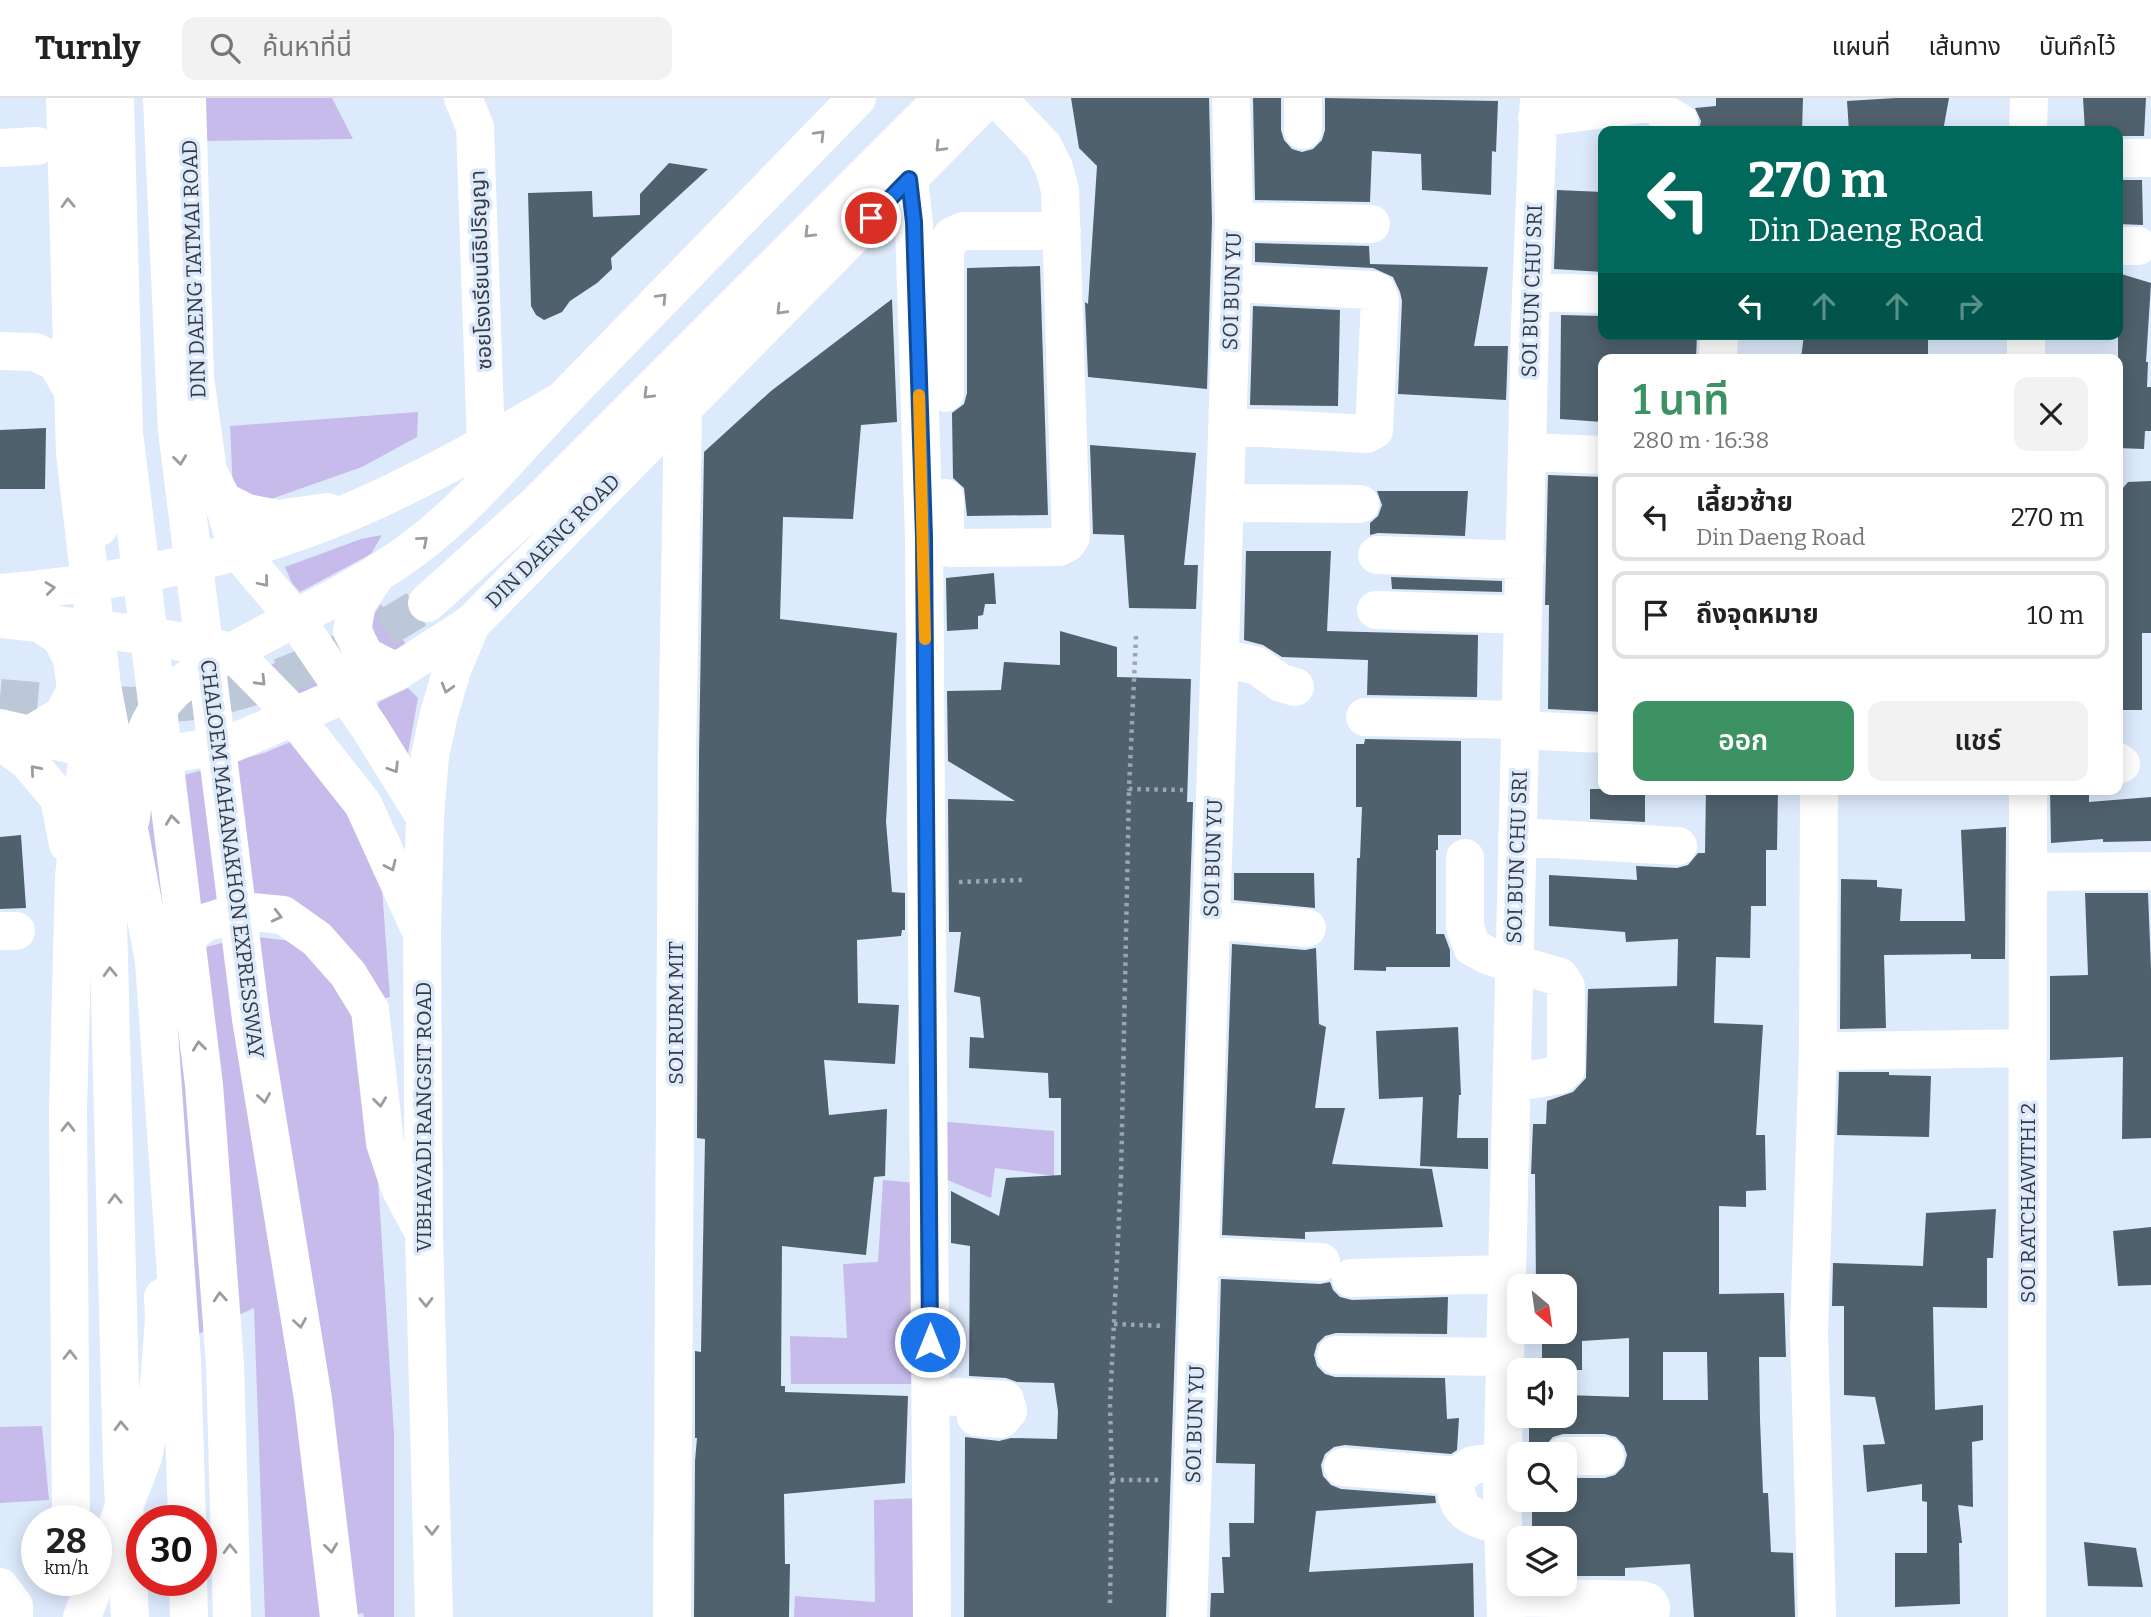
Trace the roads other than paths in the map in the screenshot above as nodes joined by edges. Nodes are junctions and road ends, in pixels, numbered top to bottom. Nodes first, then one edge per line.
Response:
1 (65, 98) edge
2 (95, 98) edge
3 (115, 98) edge
4 (162, 98) edge
5 (187, 98) edge
6 (463, 98) edge
7 (857, 98) edge
8 (943, 98) edge
9 (988, 98) edge
10 (997, 98) edge
11 (1231, 98) edge
12 (2029, 98) edge
13 (1662, 107) edge
14 (1538, 108) edge
15 (2028, 126) edge
16 (37, 146) dead end
17 (0, 148) edge
18 (2123, 158) edge
19 (2151, 158) edge
20 (909, 179) junction
21 (1234, 221) junction
22 (1371, 223) dead end
23 (1062, 231) junction
24 (1232, 283) junction
25 (1531, 292) junction
26 (1598, 294) edge
27 (0, 351) edge
28 (563, 400) junction
29 (683, 410) junction
30 (1227, 426) junction
31 (95, 429) junction
32 (486, 444) junction
33 (1528, 452) junction
34 (1598, 455) edge
35 (223, 501) junction
36 (1224, 503) junction
37 (1360, 504) dead end
38 (363, 505) junction
39 (238, 551) junction
40 (1377, 555) dead end
41 (1525, 561) junction
42 (378, 572) junction
43 (101, 581) junction
44 (0, 593) edge
45 (427, 603) tunnel mouth
46 (1376, 610) dead end
47 (1523, 615) junction
48 (295, 618) junction
49 (18, 620) edge
50 (471, 624) junction
51 (102, 629) junction
52 (232, 652) junction
53 (1220, 657) junction
54 (396, 672) junction
55 (102, 687) junction
56 (1295, 687) dead end
57 (345, 694) junction
58 (294, 716) junction
59 (1365, 717) dead end
60 (1520, 725) junction
61 (1598, 733) edge
62 (10, 735) edge
63 (88, 750) junction
64 (138, 760) junction
65 (1819, 795) edge
66 (2028, 795) edge
67 (425, 817) junction
68 (1517, 837) junction
69 (1678, 846) dead end
70 (1465, 858) dead end
71 (2028, 872) junction
72 (2151, 872) edge
73 (74, 877) junction
74 (1211, 920) junction
75 (1307, 928) dead end
76 (422, 933) junction
77 (1514, 962) junction
78 (2028, 1048) junction
79 (1818, 1049) junction
80 (1512, 1083) junction
81 (150, 1093) junction
82 (424, 1234) junction
83 (1200, 1256) junction
84 (1507, 1273) junction
85 (1336, 1356) dead end
86 (1505, 1357) junction
87 (930, 1395) junction
88 (976, 1417) dead end
89 (1508, 1442) edge
90 (1577, 1455) edge
91 (1605, 1456) dead end
92 (1507, 1457) edge
93 (1343, 1467) dead end
94 (1507, 1471) edge
95 (1457, 1476) junction
96 (71, 1505) edge
97 (187, 1505) edge
98 (1503, 1526) junction
99 (0, 1587) edge
100 (72, 1596) edge
101 (188, 1596) edge
102 (1506, 1607) edge
103 (14, 1617) edge
104 (72, 1617) edge
105 (82, 1617) edge
106 (131, 1617) edge
107 (189, 1617) edge
108 (233, 1617) edge
109 (339, 1617) edge
110 (434, 1617) edge
111 (672, 1617) edge
112 (932, 1617) edge
113 (1188, 1617) edge
114 (1650, 1617) edge
115 (1817, 1617) edge
116 (2027, 1617) edge

55 -> 1 main road
2 - 31 main road
108 -> 3 main road
4 -> 109 main road, CHALOEM MAHANAKHON EXPRESSWAY
5 - 35 main road, DIN DAENG TATMAI ROAD
6 - 32 main road, ซอยโรงเรียนนิธิปริญญา
28 -> 7 main road
8 -> 45 main road, DIN DAENG ROAD
9 -> 20 main road, DIN DAENG ROAD
10 - 23 main road
11 - 21 main road, SOI BUN YU
12 - 15 main road
13 - 14 main road
14 - 25 main road, SOI BUN CHU SRI
16 - 17 main road
18 - 19 main road
20 -> 29 main road, DIN DAENG ROAD
20 - 87 main road
21 - 22 main road
21 - 24 main road, SOI BUN YU
23 - 23 main road
24 - 30 main road, SOI BUN YU
24 - 30 main road
25 - 26 main road
25 - 33 main road, SOI BUN CHU SRI
27 - 31 main road
28 - 32 main road
42 -> 28 main road
29 - 50 main road, DIN DAENG ROAD
29 - 111 main road, SOI RURM MIT
30 - 36 main road, SOI BUN YU
31 - 43 main road
32 - 38 main road
33 - 34 main road
33 - 41 main road, SOI BUN CHU SRI
35 - 38 main road
35 - 39 main road, DIN DAENG TATMAI ROAD
36 - 37 main road
36 - 53 main road, SOI BUN YU
38 - 39 main road
39 - 43 main road
39 -> 48 main road
40 - 41 main road
41 - 47 main road, SOI BUN CHU SRI
42 - 48 main road
42 - 54 main road
44 -> 43 main road
43 - 51 main road
46 - 47 main road
47 - 60 main road, SOI BUN CHU SRI
48 - 52 main road
48 - 57 main road
49 - 51 main road
49 - 62 main road
50 - 54 main road, DIN DAENG ROAD
50 -> 67 main road, VIBHAVADI RANGSIT ROAD
51 - 52 main road
51 - 63 main road
52 -> 58 main road
52 - 64 main road
53 - 56 main road
53 - 74 main road, SOI BUN YU
54 - 57 main road, DIN DAENG ROAD
55 - 97 main road
106 -> 55 main road
57 - 58 main road, DIN DAENG ROAD
57 -> 67 main road
58 - 64 main road, DIN DAENG ROAD
58 -> 76 main road
59 - 60 main road
60 - 61 main road
60 - 68 main road, SOI BUN CHU SRI
62 - 63 main road, DIN DAENG ROAD
73 -> 62 main road
63 - 64 main road, DIN DAENG ROAD
63 - 73 main road
64 - 81 main road
65 - 79 main road
66 - 71 main road, SOI RATCHAWITHI 2
67 - 76 main road, VIBHAVADI RANGSIT ROAD
68 - 69 main road
68 - 77 main road, SOI BUN CHU SRI
70 - 77 main road
71 - 72 main road
71 - 78 main road, SOI RATCHAWITHI 2
96 -> 73 main road
74 - 75 main road
74 - 83 main road, SOI BUN YU
76 - 82 main road, VIBHAVADI RANGSIT ROAD
77 - 80 main road, SOI BUN CHU SRI
77 - 80 main road
78 - 79 main road
78 - 116 main road, SOI RATCHAWITHI 2
79 - 115 main road
80 - 84 main road, SOI BUN CHU SRI
81 -> 82 main road
81 - 105 main road
82 -> 110 main road, VIBHAVADI RANGSIT ROAD
83 - 84 main road
83 - 113 main road, SOI BUN YU
84 - 86 main road, SOI BUN CHU SRI
85 - 86 main road
86 - 89 main road, SOI BUN CHU SRI
87 - 88 main road
87 - 112 main road
90 - 91 main road
92 - 95 main road
93 - 95 main road
94 - 98 main road, SOI BUN CHU SRI
95 - 98 main road
98 - 102 main road, SOI BUN CHU SRI
99 - 103 main road
100 - 104 main road
101 - 107 main road
102 - 114 main road

